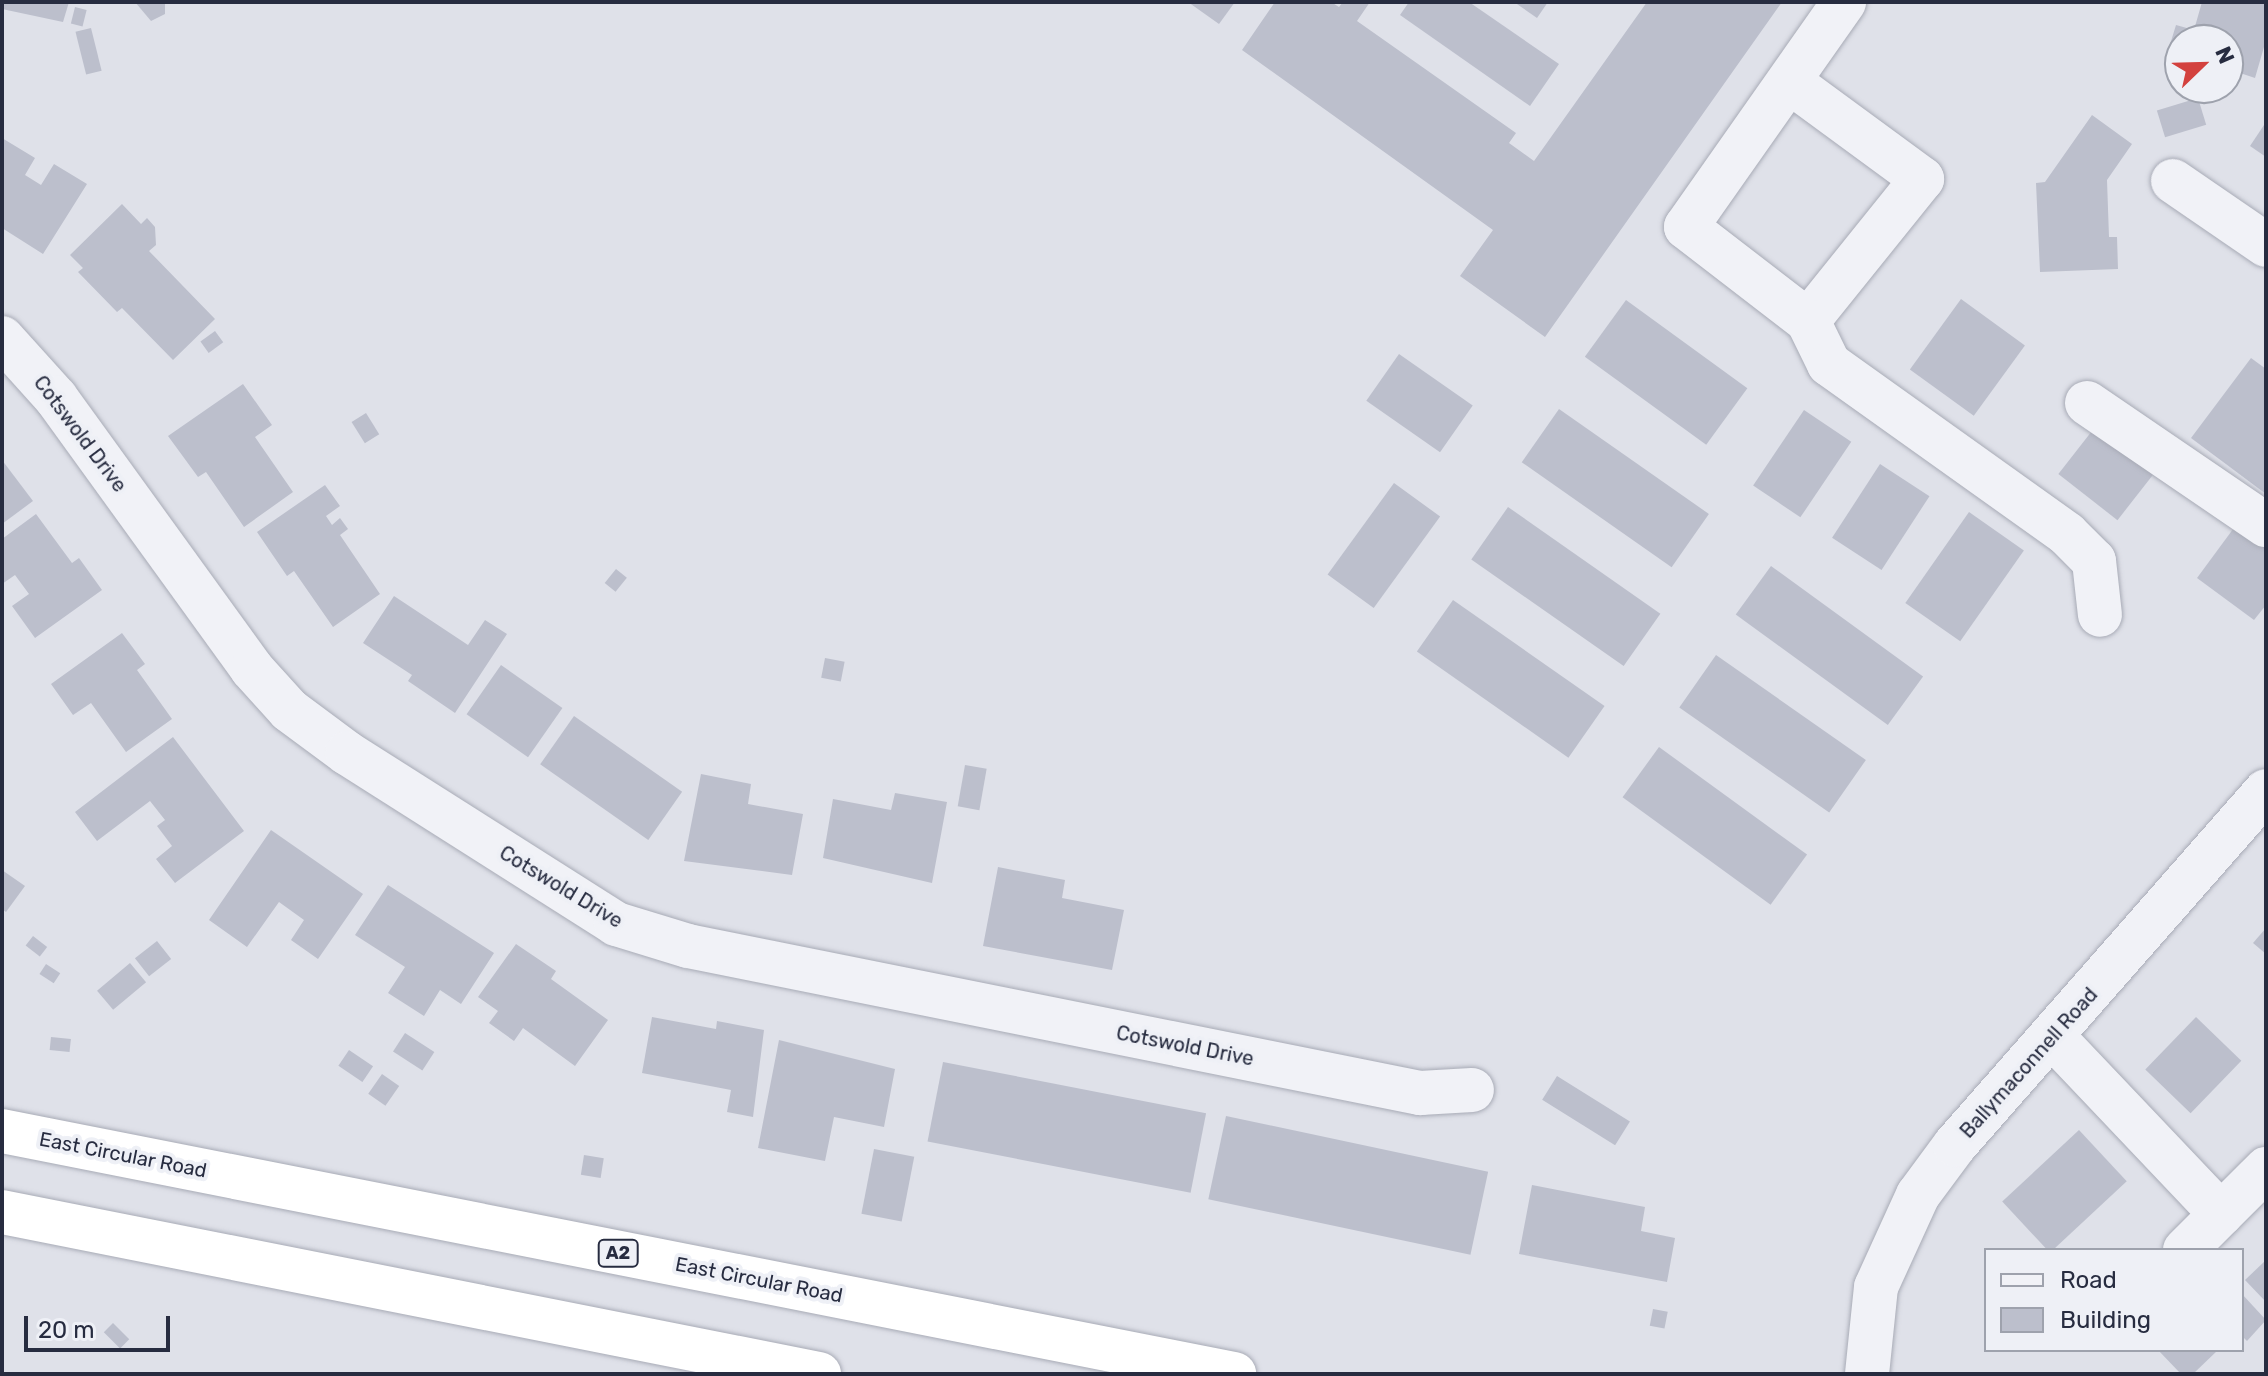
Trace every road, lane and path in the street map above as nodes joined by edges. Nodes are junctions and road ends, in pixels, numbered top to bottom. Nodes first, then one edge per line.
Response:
1 (1844, 2) edge
2 (1790, 82) junction
3 (2173, 181) dead end
4 (2266, 245) edge
5 (1808, 321) junction
6 (2, 338) edge
7 (2087, 403) dead end
8 (2266, 525) edge
9 (2100, 615) dead end
10 (2266, 791) edge
11 (2053, 1037) junction
12 (1472, 1090) dead end
13 (2, 1131) edge
14 (2266, 1169) edge
15 (2, 1212) edge
16 (2221, 1214) junction
17 (2187, 1248) edge
18 (819, 1374) edge
19 (1234, 1374) edge
20 (1867, 1374) edge

1 - 2 street
2 - 5 street
2 - 5 street
3 - 4 street
5 - 9 street
6 - 12 street, Cotswold Drive
7 - 8 street
10 - 11 street, Ballymaconnell Road
11 - 16 street
11 - 20 street, Ballymaconnell Road
13 - 19 highway, East Circular Road / A2
14 - 16 street
15 - 18 highway
16 - 17 street

